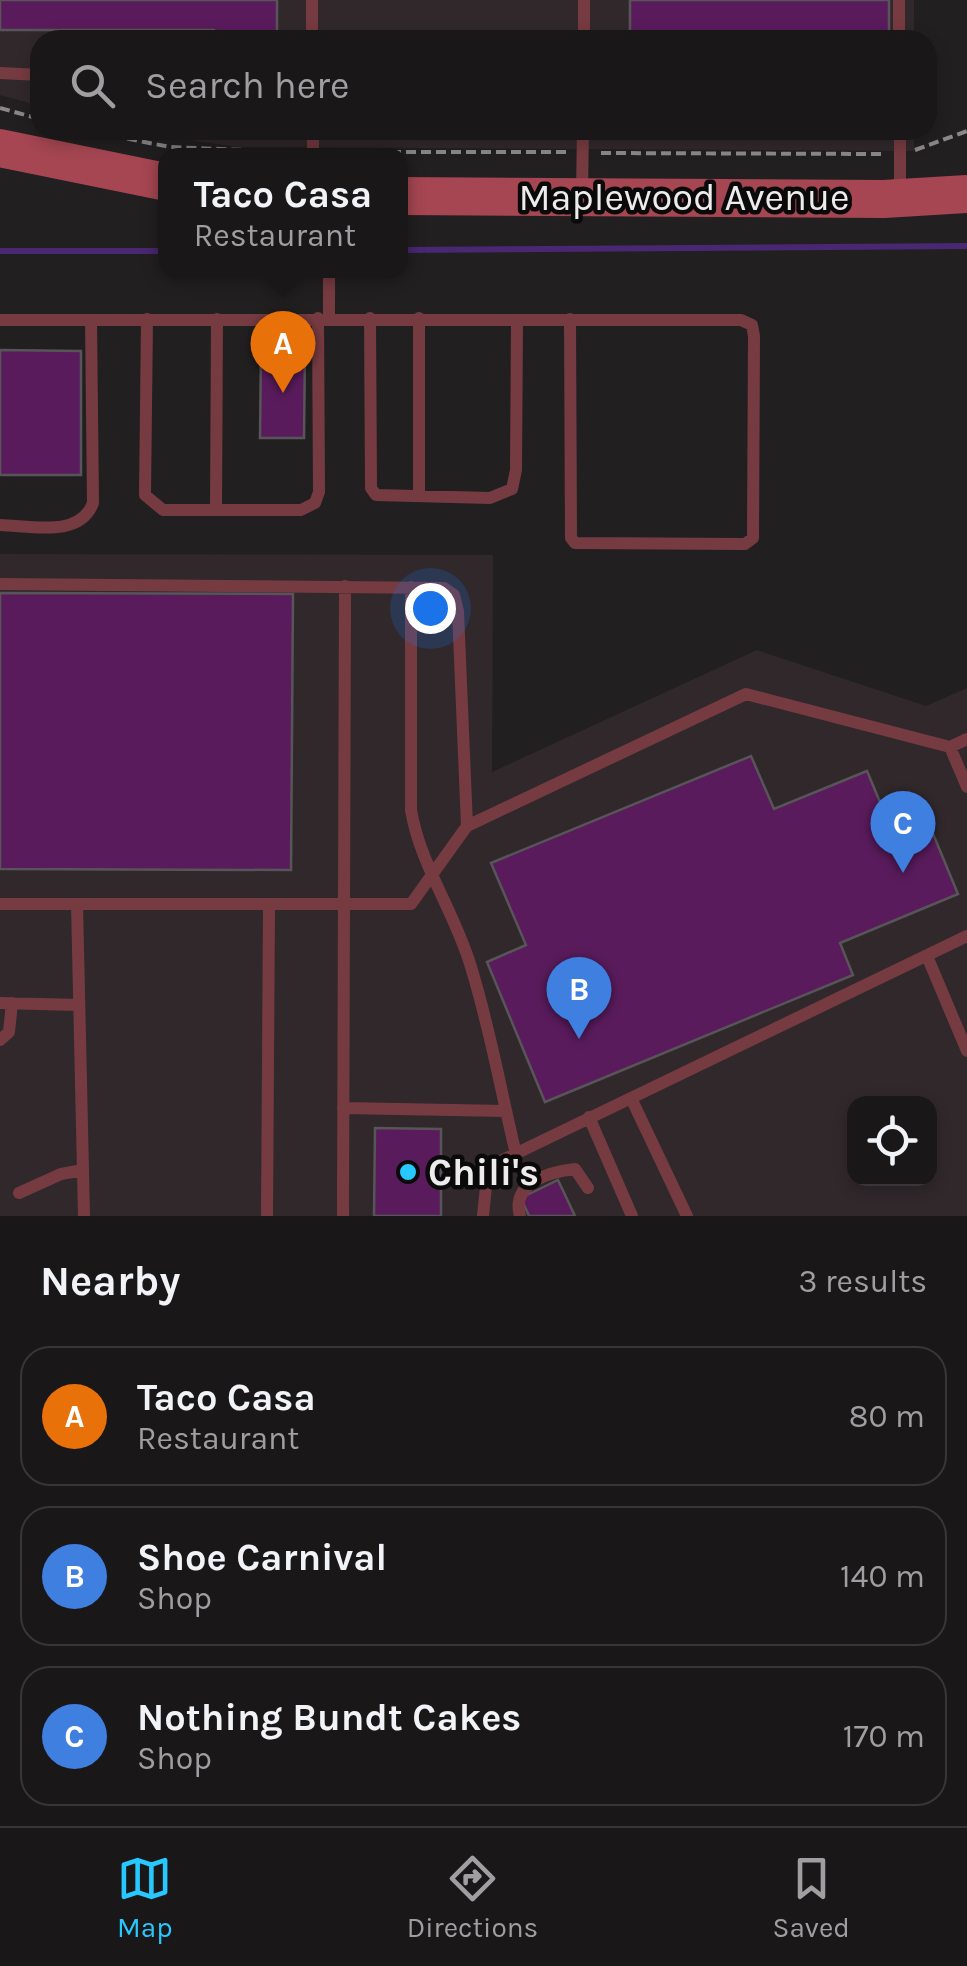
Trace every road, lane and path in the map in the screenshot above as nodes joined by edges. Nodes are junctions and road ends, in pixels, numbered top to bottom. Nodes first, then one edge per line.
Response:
1 (312, 0) edge
2 (584, 0) edge
3 (899, 0) edge
4 (312, 30) edge
5 (584, 30) edge
6 (899, 30) edge
7 (0, 73) edge
8 (30, 74) edge
9 (0, 108) edge
10 (30, 116) edge
11 (967, 131) edge
12 (147, 140) edge
13 (583, 140) edge
14 (900, 140) edge
15 (0, 148) edge
16 (198, 148) edge
17 (583, 152) junction
18 (408, 153) edge
19 (900, 153) junction
20 (158, 180) edge
21 (967, 194) edge
22 (408, 196) edge
23 (582, 197) junction
24 (900, 198) junction
25 (328, 278) edge
26 (217, 318) junction
27 (323, 318) junction
28 (370, 318) junction
29 (419, 318) junction
30 (147, 319) junction
31 (570, 319) junction
32 (0, 320) edge
33 (91, 320) junction
34 (517, 320) junction
35 (419, 496) junction
36 (216, 510) junction
37 (0, 526) edge
38 (0, 584) edge
39 (345, 586) junction
40 (411, 587) junction
41 (967, 739) edge
42 (950, 747) junction
43 (967, 787) edge
44 (468, 826) junction
45 (434, 872) junction
46 (0, 904) edge
47 (77, 904) junction
48 (269, 904) junction
49 (343, 904) junction
50 (967, 936) edge
51 (927, 956) junction
52 (6, 1003) edge
53 (79, 1005) junction
54 (0, 1040) edge
55 (967, 1051) edge
56 (631, 1098) junction
57 (343, 1108) junction
58 (506, 1110) junction
59 (590, 1117) junction
60 (516, 1154) junction
61 (83, 1170) junction
62 (588, 1188) dead end
63 (20, 1192) dead end
64 (84, 1216) edge
65 (267, 1216) edge
66 (343, 1216) edge
67 (483, 1216) edge
68 (520, 1216) edge
69 (632, 1216) edge
70 (688, 1216) edge

1 - 4 lane
2 - 5 lane
3 - 6 lane
7 - 8 lane
9 - 10 path
11 - 19 path
12 - 16 path
13 - 17 lane
14 - 19 lane
15 - 20 street
17 - 18 path
17 - 19 path
17 - 23 lane
19 - 24 lane
21 - 24 street, Maplewood Avenue
22 - 23 street, Maplewood Avenue
23 - 24 street, Maplewood Avenue
25 - 27 lane
26 - 27 lane
26 - 30 lane
26 - 36 lane
27 - 28 lane
27 - 36 lane
28 - 29 lane
28 - 35 lane
29 - 34 lane
29 - 35 lane
30 - 33 lane
30 - 36 lane
31 - 31 lane
31 - 34 lane
32 - 33 lane
33 - 37 lane
34 - 35 lane
38 - 39 lane
39 - 40 lane
39 - 49 lane
40 - 44 lane
40 - 45 lane
41 - 42 lane
42 - 43 lane
42 - 44 lane
44 - 45 lane
45 - 49 lane
45 - 58 lane
46 - 47 lane
47 - 48 lane
47 - 53 lane
48 - 49 lane
48 - 65 lane
49 - 57 lane
50 - 51 lane
51 - 55 lane
51 - 56 lane
52 - 53 lane
52 - 54 lane
53 - 61 lane
56 - 59 lane
56 - 70 lane
57 - 58 lane
57 - 66 lane
58 - 60 lane
59 - 60 lane
59 - 69 lane
60 - 67 lane
61 - 63 lane
61 - 64 lane
62 - 68 lane

